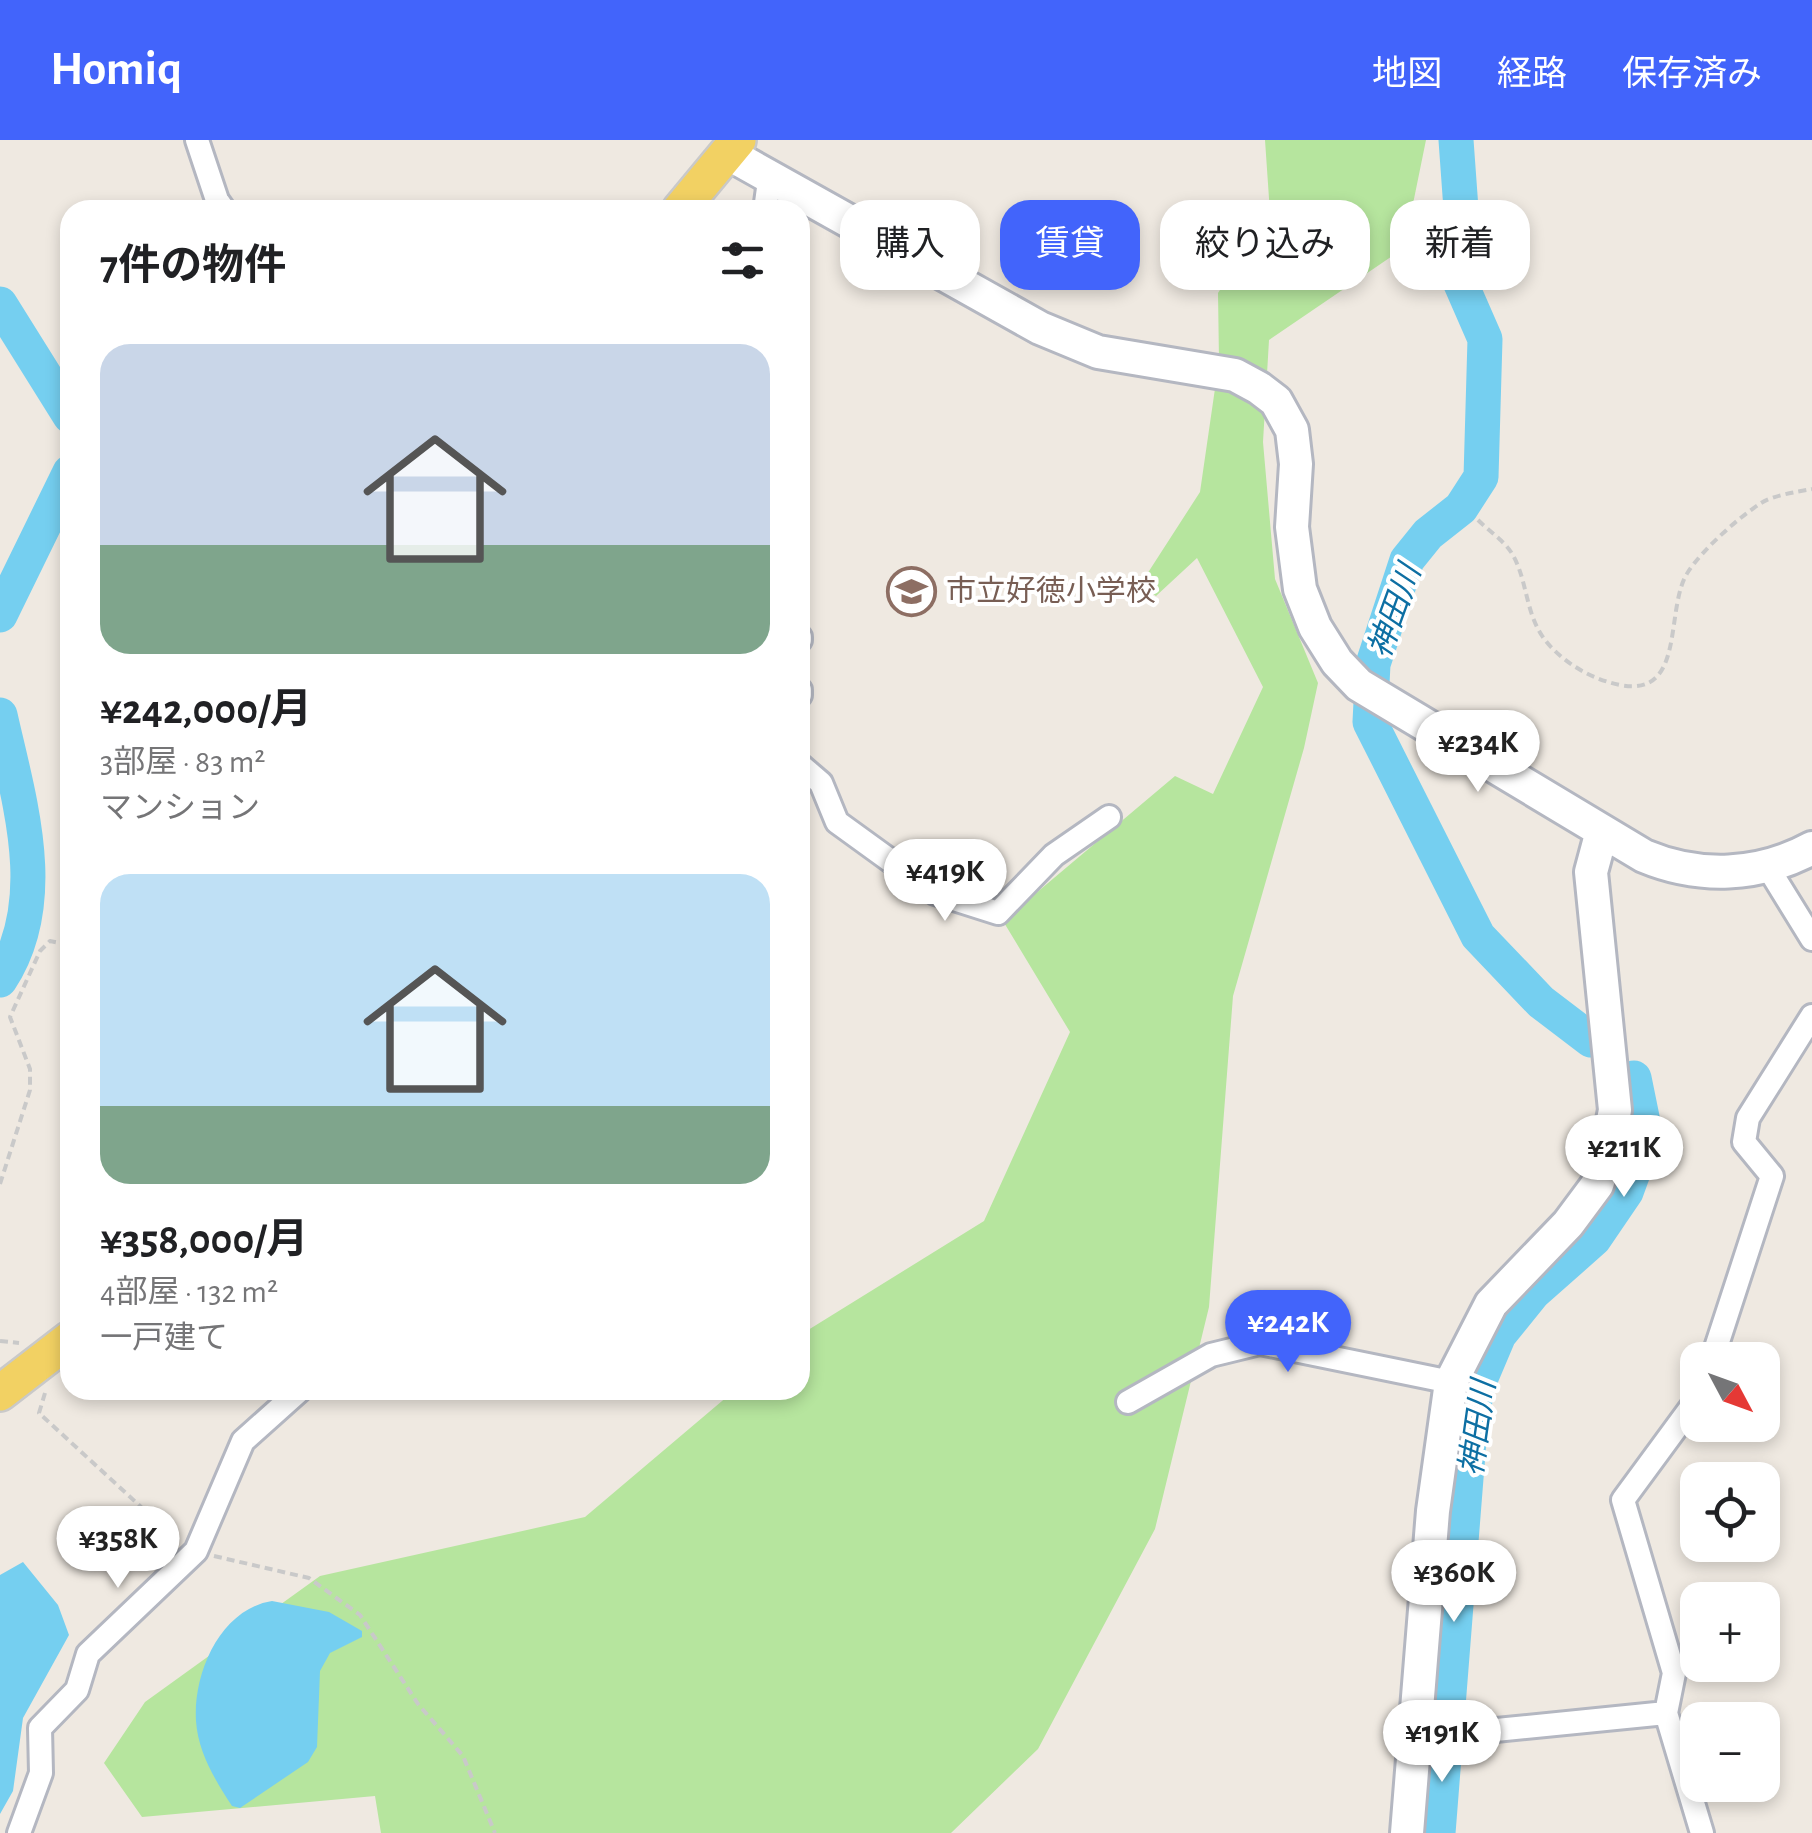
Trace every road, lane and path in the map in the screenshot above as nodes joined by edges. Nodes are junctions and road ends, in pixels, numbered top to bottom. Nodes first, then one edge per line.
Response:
1 (196, 140) edge
2 (733, 147) edge
3 (767, 195) edge
4 (216, 200) edge
5 (688, 200) edge
6 (810, 216) edge
7 (1812, 489) edge
8 (1478, 520) dead end
9 (810, 773) edge
10 (1109, 817) dead end
11 (1602, 831) junction
12 (1812, 848) edge
13 (1767, 866) junction
14 (1812, 939) edge
15 (60, 942) edge
16 (1812, 1016) edge
17 (0, 1184) edge
18 (1718, 1342) edge
19 (60, 1347) edge
20 (60, 1355) edge
21 (1450, 1382) junction
22 (0, 1393) edge
23 (289, 1400) edge
24 (1128, 1402) dead end
25 (1680, 1422) edge
26 (196, 1551) junction
27 (1666, 1713) junction
28 (1434, 1734) junction
29 (19, 1833) edge
30 (495, 1833) edge
31 (1407, 1833) edge
32 (1702, 1833) edge

1 - 4 street
2 - 3 street
2 - 5 main road
6 - 11 street
7 - 8 path
9 - 10 street
11 - 13 street
11 - 21 street
12 - 13 street
13 - 14 street
15 - 17 path
16 - 18 street
19 - 22 main road
20 - 26 path
21 - 24 street
21 - 28 street
23 - 26 street
25 - 27 street
26 - 29 street
26 - 30 path
27 - 28 street
27 - 32 street
28 - 31 street

